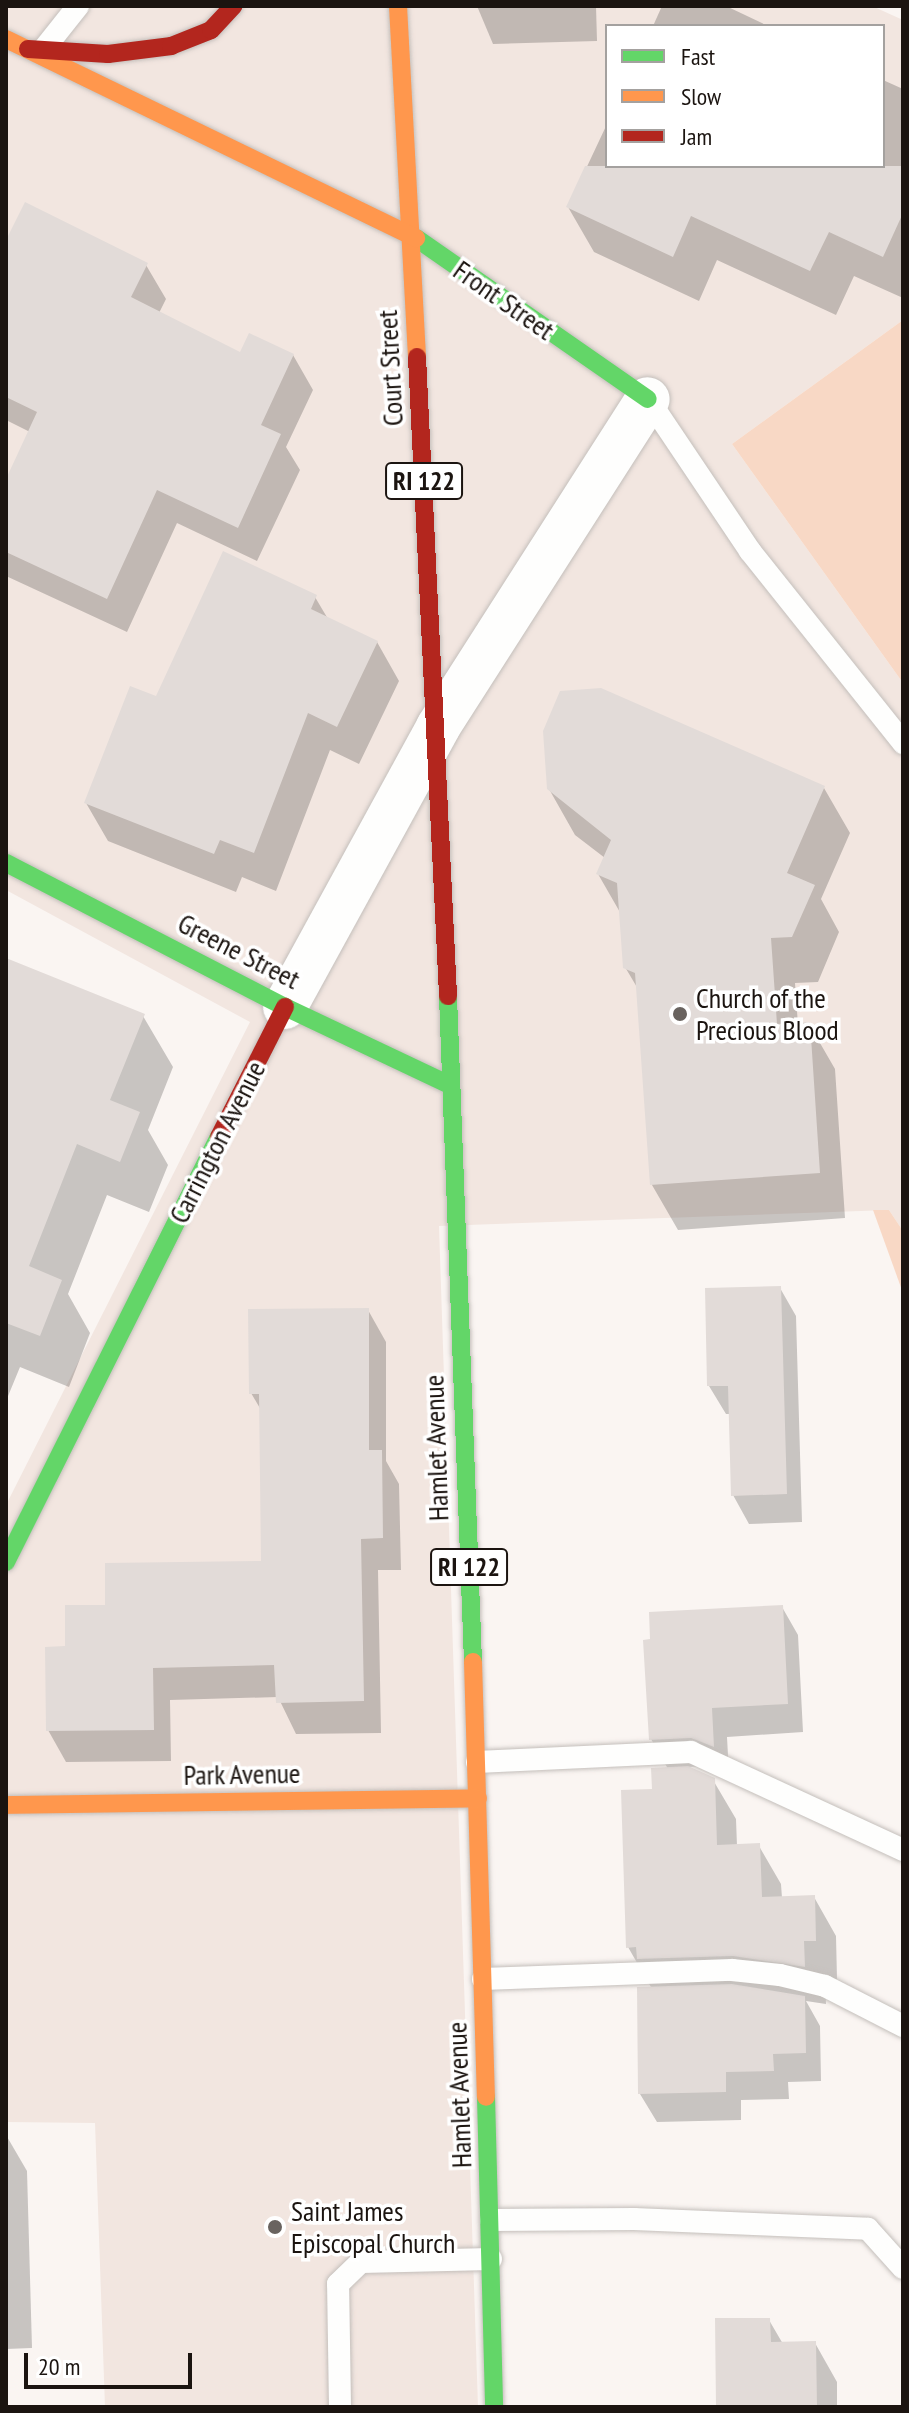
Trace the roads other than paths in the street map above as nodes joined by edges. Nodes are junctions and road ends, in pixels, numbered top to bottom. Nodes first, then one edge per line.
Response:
1 (78, 6) edge
2 (233, 6) edge
3 (398, 6) edge
4 (6, 39) edge
5 (36, 49) junction
6 (411, 235) junction
7 (648, 399) junction
8 (438, 727) junction
9 (903, 743) edge
10 (6, 863) edge
11 (285, 1007) junction
12 (448, 1084) junction
13 (6, 1562) edge
14 (477, 1762) junction
15 (478, 1798) junction
16 (6, 1805) edge
17 (903, 1850) edge
18 (483, 1979) junction
19 (903, 2026) edge
20 (491, 2220) junction
21 (491, 2259) junction
22 (903, 2268) edge
23 (340, 2407) edge
24 (494, 2407) edge

1 - 5 lane
2 - 5 main road
3 - 6 main road, Court Street / RI 122
4 - 5 main road, Front Street
5 - 6 main road, Front Street
6 - 7 main road, Front Street
6 - 8 main road, Court Street / RI 122
7 - 8 street
7 - 9 lane
8 - 11 street, Carrington Avenue
8 - 12 main road, Hamlet Avenue / RI 122
10 - 11 main road, Greene Street
11 - 12 main road, Greene Street
11 - 13 main road, Carrington Avenue
12 - 14 main road, Hamlet Avenue / RI 122
14 - 15 main road, Hamlet Avenue / RI 122
14 - 17 lane
15 - 16 main road, Park Avenue
15 - 18 main road, Hamlet Avenue / RI 122
18 - 19 lane
18 - 20 main road, Hamlet Avenue / RI 122
20 - 21 main road, Hamlet Avenue / RI 122
20 - 22 lane
21 - 23 lane
21 - 24 main road, Hamlet Avenue / RI 122

